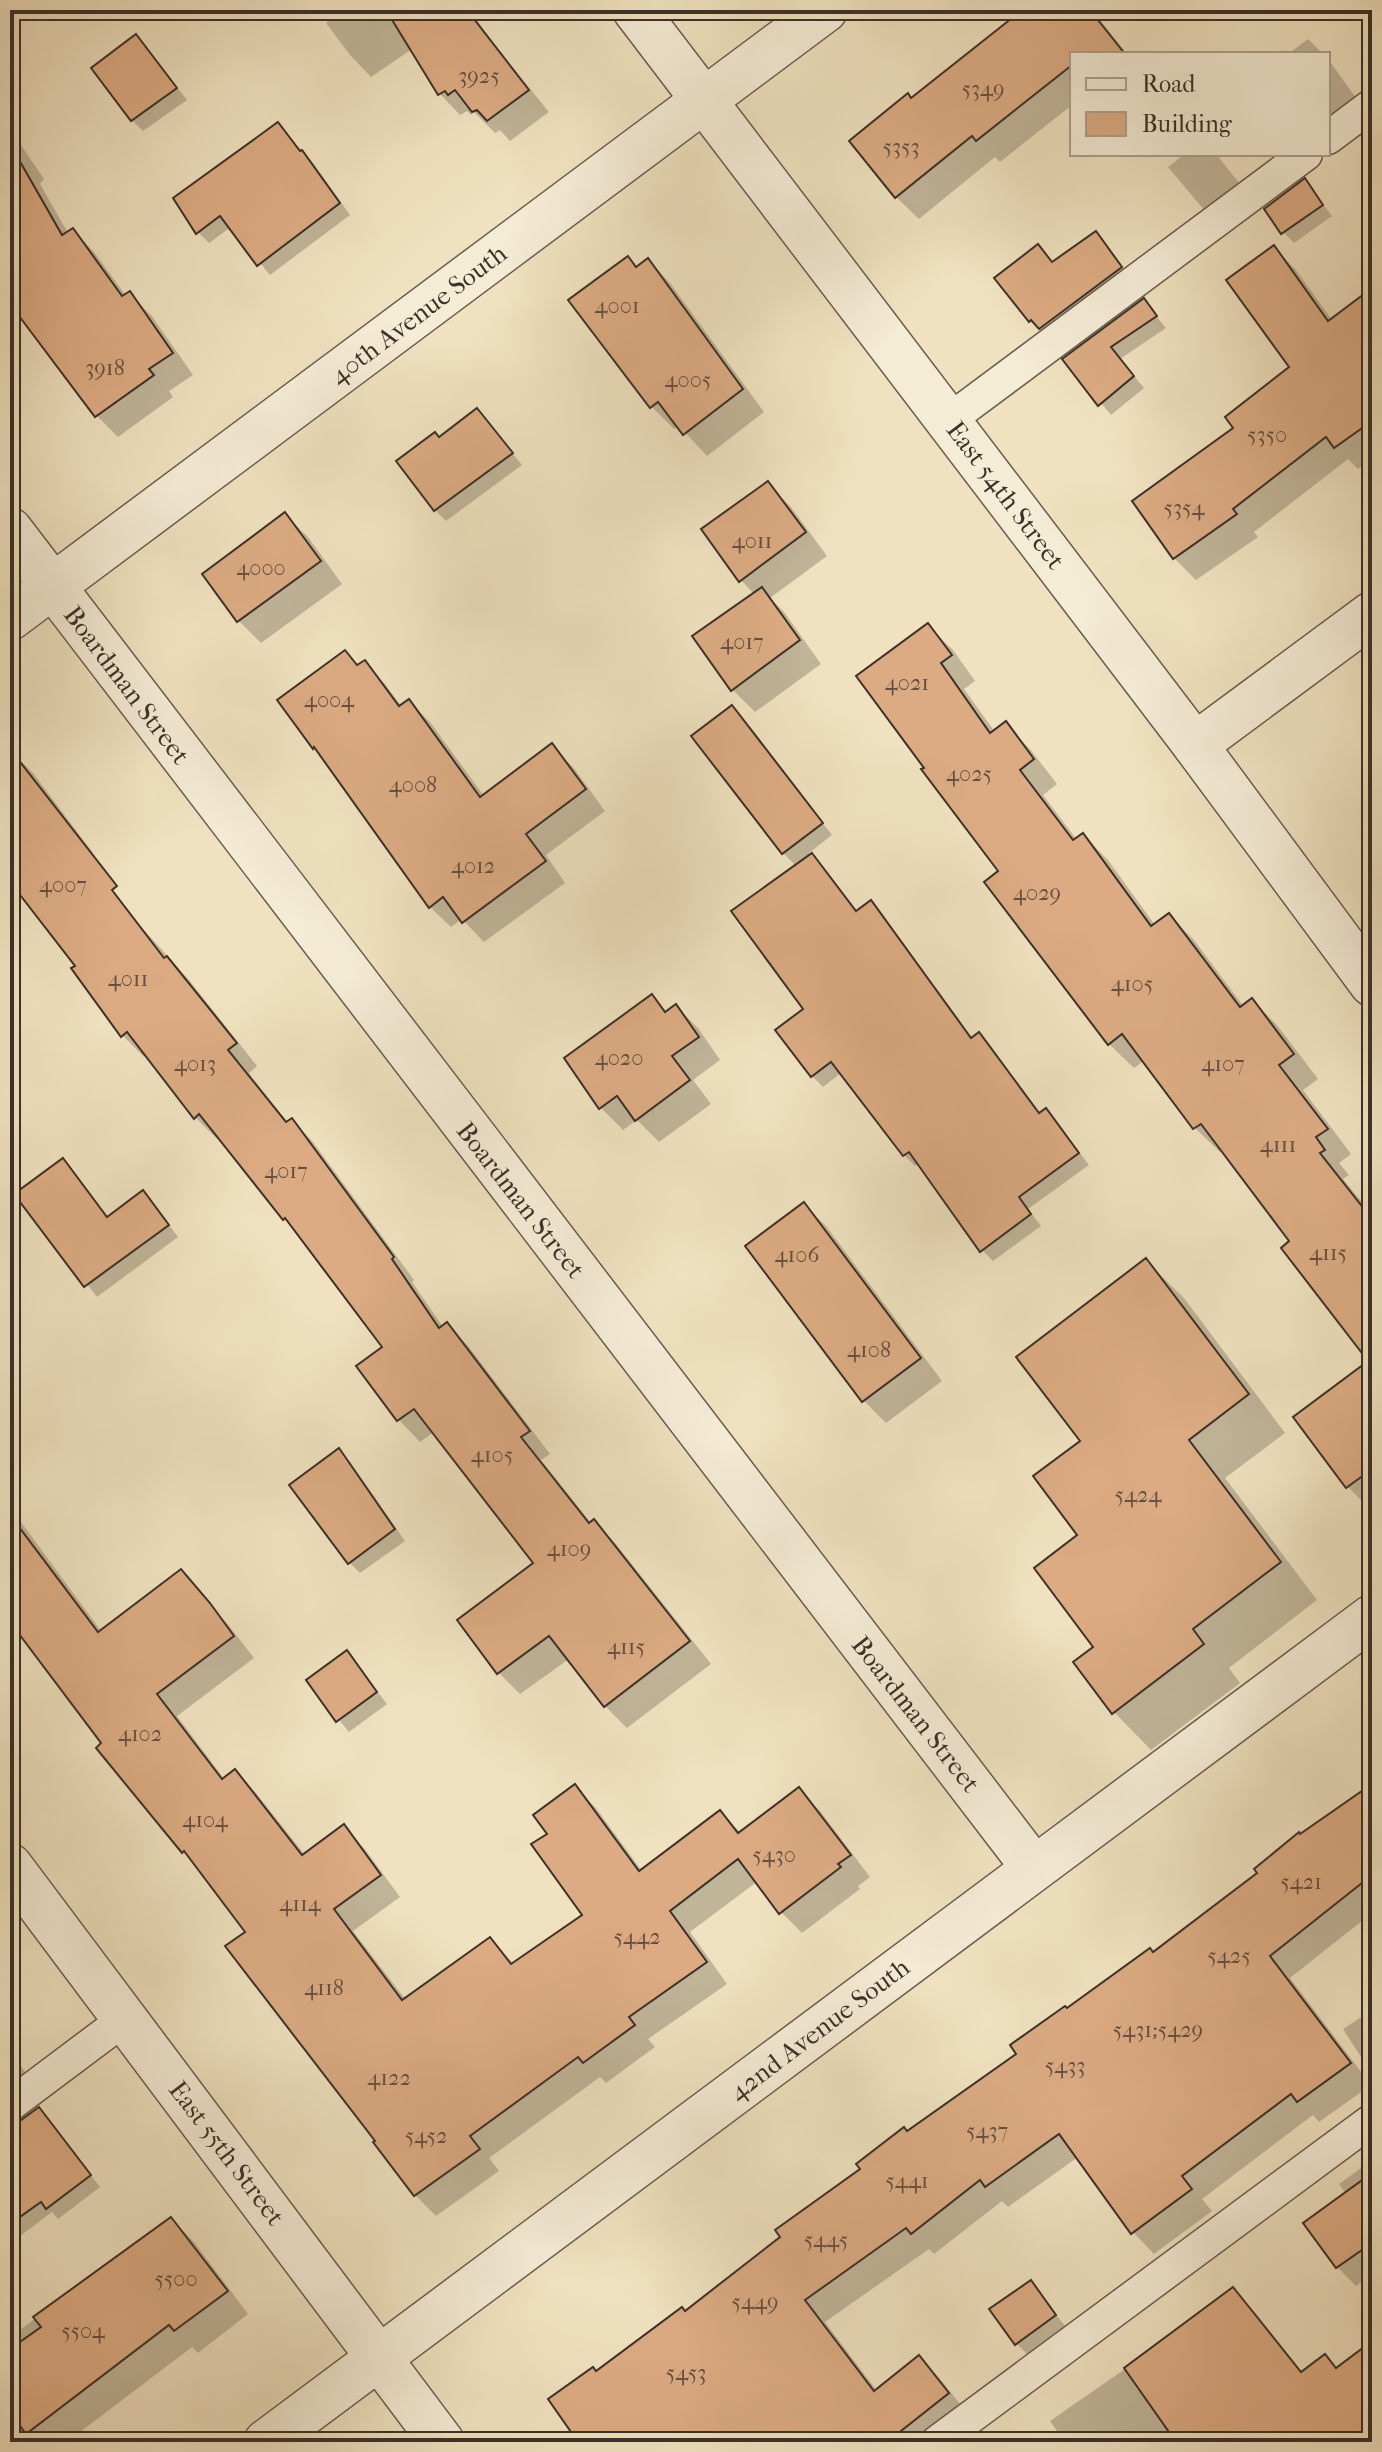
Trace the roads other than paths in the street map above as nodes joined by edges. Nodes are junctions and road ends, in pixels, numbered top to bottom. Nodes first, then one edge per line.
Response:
1 (635, 10) edge
2 (825, 10) edge
3 (703, 101) junction
4 (1372, 105) edge
5 (1330, 136) edge
6 (1303, 156) edge
7 (949, 420) junction
8 (10, 530) edge
9 (52, 586) junction
10 (1372, 614) edge
11 (10, 618) edge
12 (1195, 745) junction
13 (1372, 984) edge
14 (1372, 1617) edge
15 (10, 1866) edge
16 (1034, 1868) junction
17 (126, 2018) junction
18 (10, 2105) edge
19 (1372, 2120) edge
20 (379, 2358) junction
21 (266, 2442) edge
22 (442, 2442) edge
23 (937, 2442) edge

1 - 3 street, East 54th Street
2 - 3 street, 40th Avenue South
3 - 7 street, East 54th Street
3 - 9 street, 40th Avenue South
4 - 5 lane
6 - 7 lane
7 - 12 street, East 54th Street
8 - 9 street, Boardman Street
9 - 11 street, 40th Avenue South
9 - 16 street, Boardman Street
10 - 12 street
12 - 13 street, East 54th Street
14 - 16 street, 42nd Avenue South
15 - 17 street, East 55th Street
16 - 20 street, 42nd Avenue South
17 - 18 lane
17 - 20 street, East 55th Street
19 - 23 lane
20 - 21 street, 42nd Avenue South
20 - 22 street, East 55th Street

